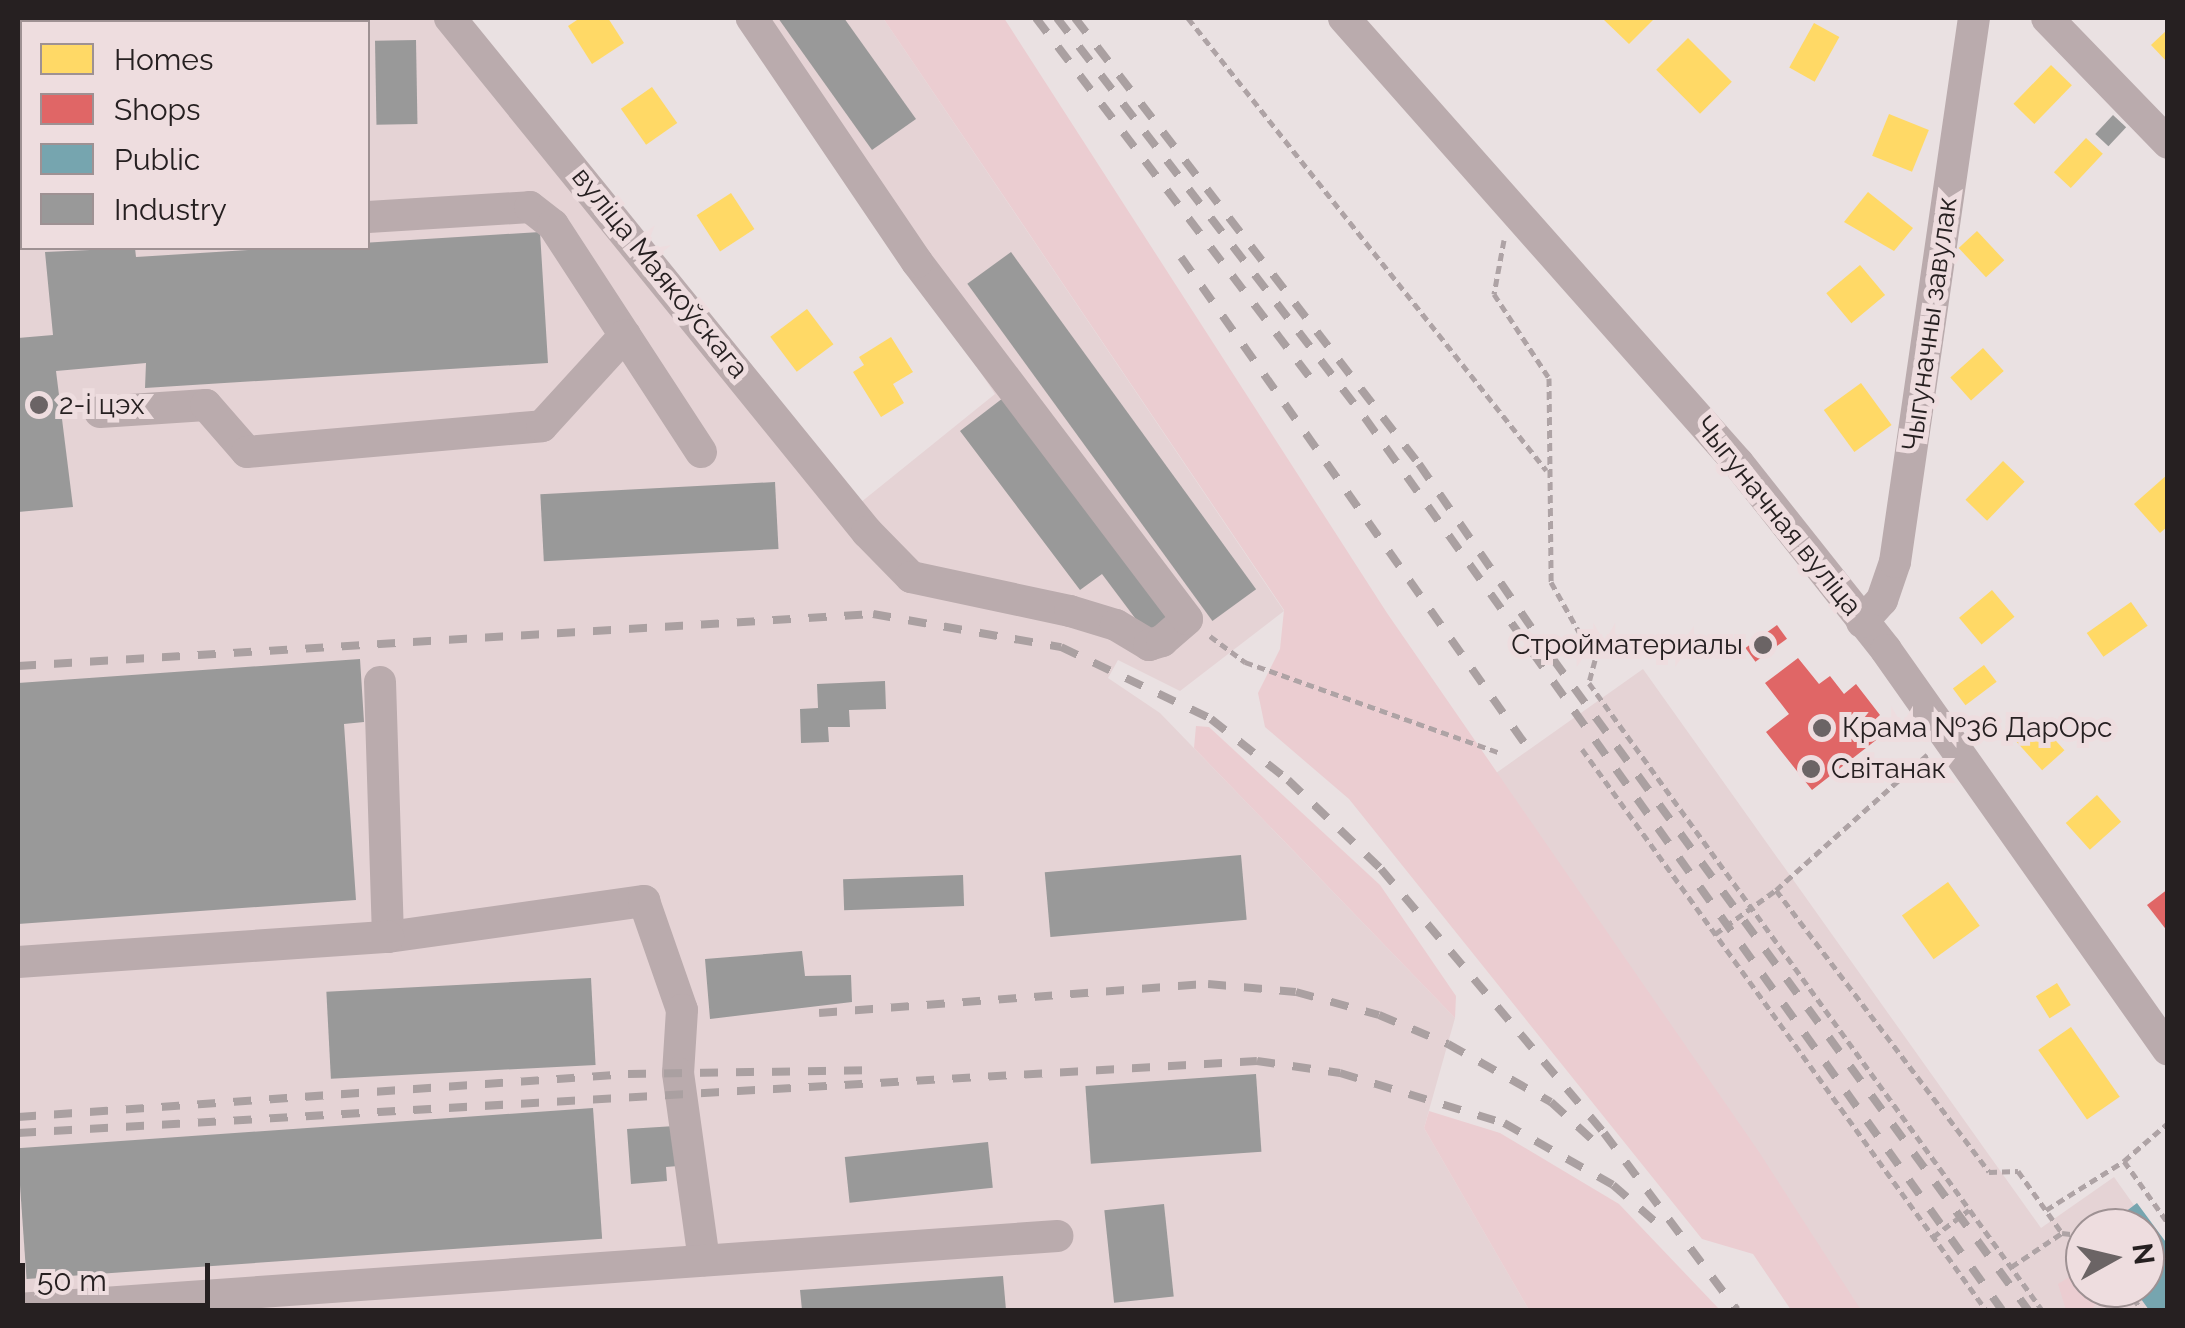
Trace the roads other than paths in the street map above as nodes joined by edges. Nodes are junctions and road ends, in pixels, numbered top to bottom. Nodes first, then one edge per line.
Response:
1 (450, 18) edge
2 (752, 18) edge
3 (1344, 18) edge
4 (1974, 18) edge
5 (2046, 18) edge
6 (2168, 143) edge
7 (370, 217) edge
8 (626, 335) junction
9 (100, 412) dead end
10 (700, 452) dead end
11 (1862, 622) junction
12 (380, 682) dead end
13 (388, 937) junction
14 (18, 962) edge
15 (2163, 1032) edge
16 (1057, 1236) dead end
17 (704, 1260) junction
18 (18, 1309) edge

1 - 2 street, вуліца Маякоўскага
3 - 11 street, Чыгуначная вуліца
4 - 11 street, Чыгуначны завулак
5 - 6 street
7 - 8 street
8 - 9 street
8 - 10 street
11 - 15 street, Чыгуначная вуліца
12 - 13 street
13 - 14 street
13 - 17 street
16 - 17 street
17 - 18 street

